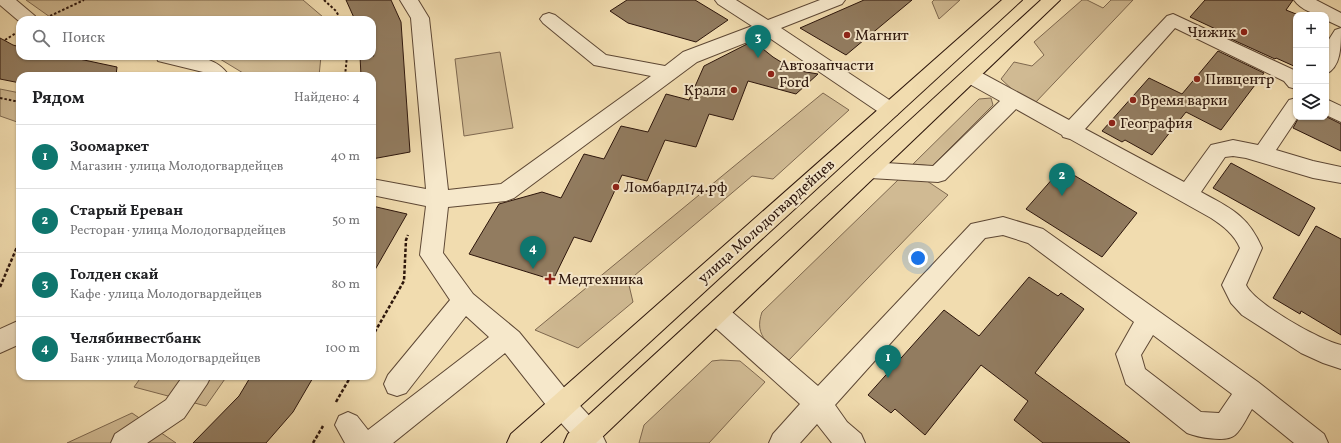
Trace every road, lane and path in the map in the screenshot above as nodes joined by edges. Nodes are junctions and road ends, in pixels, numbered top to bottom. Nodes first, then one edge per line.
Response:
1 (6, 0) edge
2 (84, 0) edge
3 (324, 0) edge
4 (409, 0) edge
5 (724, 0) edge
6 (836, 0) edge
7 (1013, 0) edge
8 (1051, 0) edge
9 (1303, 0) edge
10 (1341, 0) edge
11 (24, 16) edge
12 (48, 16) edge
13 (339, 16) edge
14 (1336, 17) edge
15 (549, 19) dead end
16 (767, 26) junction
17 (16, 33) edge
18 (1341, 34) edge
19 (5, 40) dead end
20 (182, 60) edge
21 (347, 60) edge
22 (1329, 66) edge
23 (215, 72) edge
24 (345, 72) edge
25 (668, 73) junction
26 (971, 76) junction
27 (1293, 78) edge
28 (0, 98) edge
29 (1013, 100) junction
30 (16, 101) edge
31 (1329, 108) edge
32 (1293, 109) edge
33 (890, 110) junction
34 (1341, 115) edge
35 (1070, 132) junction
36 (1262, 154) junction
37 (870, 170) junction
38 (1341, 175) edge
39 (376, 188) edge
40 (1187, 194) junction
41 (438, 200) junction
42 (408, 233) dead end
43 (16, 249) edge
44 (0, 287) edge
45 (465, 302) junction
46 (717, 314) junction
47 (1150, 318) junction
48 (376, 330) edge
49 (16, 333) edge
50 (507, 337) junction
51 (0, 342) edge
52 (1341, 357) edge
53 (195, 380) edge
54 (397, 384) dead end
55 (1249, 391) junction
56 (818, 403) junction
57 (562, 405) junction
58 (586, 440) edge
59 (124, 443) edge
60 (372, 443) edge
61 (520, 443) edge
62 (782, 443) edge
63 (852, 443) edge
64 (1315, 443) edge

1 - 11 street
2 - 12 path
3 - 13 path
4 - 41 street
5 - 16 street
6 - 16 street
7 - 33 main road, улица Молодогвардейцев
8 - 26 main road
9 - 14 street
10 - 14 street
15 - 25 street
16 - 25 street
16 - 33 street
17 - 19 path
18 - 22 street
20 - 23 street
21 - 24 path
25 - 41 street
26 - 29 street
26 - 37 main road
27 - 35 street
28 - 30 path
29 - 35 street
29 - 37 street
31 - 34 street
32 - 36 street
33 - 57 main road, улица Молодогвардейцев
35 - 40 street
36 - 38 street
36 - 40 street
37 - 46 main road
39 - 41 street
40 - 52 street
41 - 45 street
42 - 48 path
43 - 44 path
45 - 50 street
45 - 54 street
46 - 56 street
46 - 58 main road
47 - 55 street
47 - 55 street
47 - 56 street
49 - 51 street
50 - 57 street
50 - 60 street
53 - 59 street
55 - 64 street
56 - 62 street
56 - 63 street
57 - 58 street
57 - 61 main road, улица Молодогвардейцев

